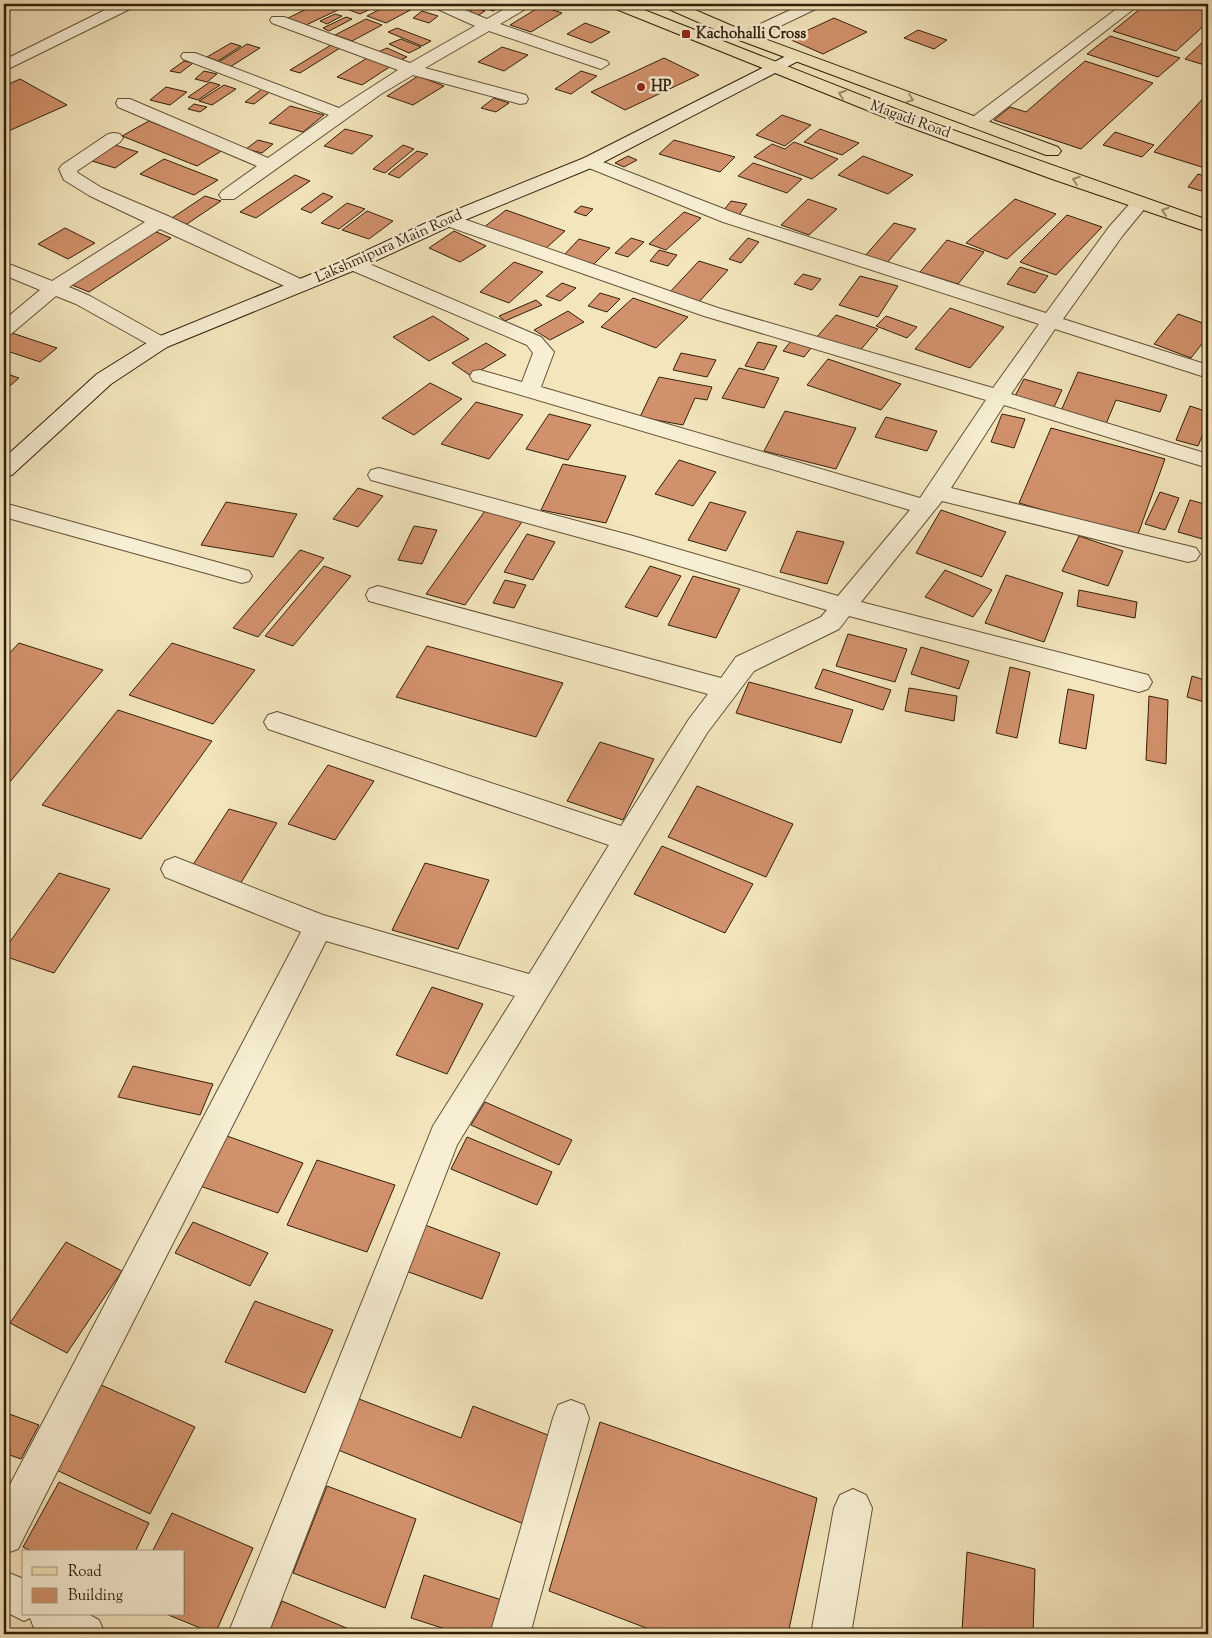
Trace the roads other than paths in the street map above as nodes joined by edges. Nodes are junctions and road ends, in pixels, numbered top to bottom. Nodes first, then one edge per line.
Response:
1 (129, 4) edge
2 (438, 4) edge
3 (524, 4) edge
4 (616, 4) edge
5 (669, 4) edge
6 (815, 4) edge
7 (1132, 4) edge
8 (278, 20) dead end
9 (487, 24) junction
10 (745, 37) junction
11 (190, 56) dead end
12 (796, 56) junction
13 (601, 64) dead end
14 (4, 66) edge
15 (411, 69) junction
16 (773, 69) junction
17 (520, 100) dead end
18 (124, 103) dead end
19 (341, 114) junction
20 (976, 123) junction
21 (114, 138) dead end
22 (1069, 158) dead end
23 (590, 162) junction
24 (270, 165) junction
25 (228, 195) dead end
26 (1140, 203) junction
27 (161, 220) junction
28 (448, 220) junction
29 (1208, 226) edge
30 (353, 264) junction
31 (4, 268) edge
32 (300, 286) junction
33 (54, 288) junction
34 (1051, 322) junction
35 (4, 330) edge
36 (160, 343) junction
37 (1208, 372) edge
38 (480, 376) dead end
39 (529, 390) junction
40 (999, 397) junction
41 (1208, 462) edge
42 (4, 470) edge
43 (379, 475) dead end
44 (931, 499) junction
45 (4, 510) edge
46 (1188, 554) dead end
47 (242, 576) dead end
48 (378, 596) dead end
49 (843, 606) junction
50 (1139, 682) dead end
51 (727, 688) junction
52 (277, 722) dead end
53 (628, 840) junction
54 (175, 868) dead end
55 (319, 926) junction
56 (536, 988) junction
57 (571, 1418) dead end
58 (852, 1508) dead end
59 (4, 1535) edge
60 (4, 1590) edge
61 (22, 1600) edge
62 (52, 1616) edge
63 (85, 1634) edge
64 (248, 1634) edge
65 (510, 1634) edge
66 (831, 1634) edge

1 - 14 street
2 - 9 street
3 - 9 street
4 - 16 main road, Magadi Road
5 - 10 main road, Magadi Road
6 - 10 street
7 - 20 street
8 - 15 street
9 - 13 street
9 - 15 street
10 - 12 main road, Magadi Road
11 - 19 street
12 - 16 street, Lakshmipura Main Road
12 -> 20 main road, Magadi Road
15 - 17 street
15 - 19 street
16 - 23 street, Lakshmipura Main Road
26 -> 16 main road, Magadi Road
18 - 24 street
19 - 24 street
20 - 22 main road, Magadi Road
21 - 27 street
23 - 28 street, Lakshmipura Main Road
23 - 34 street
24 - 25 street
29 -> 26 main road, Magadi Road
26 - 34 street
27 - 32 street
27 - 33 street
28 - 30 street, Lakshmipura Main Road
28 - 40 street
30 - 32 street, Lakshmipura Main Road
30 - 39 street
31 - 33 street
32 - 36 street, Lakshmipura Main Road
33 - 35 street
33 - 36 street
34 - 37 street
34 - 40 street
36 - 42 street, Lakshmipura Main Road
38 - 39 street
39 - 44 street
40 - 41 street
40 - 44 street
43 - 49 street
44 - 46 street
44 - 49 street
45 - 47 lane
48 - 51 street
49 - 50 street
49 - 51 street
51 - 53 street
52 - 53 street
53 - 56 street
54 - 55 street
55 - 56 street
55 - 59 street
56 - 64 street
57 - 65 street
58 - 66 street
60 - 61 street
62 - 63 street

